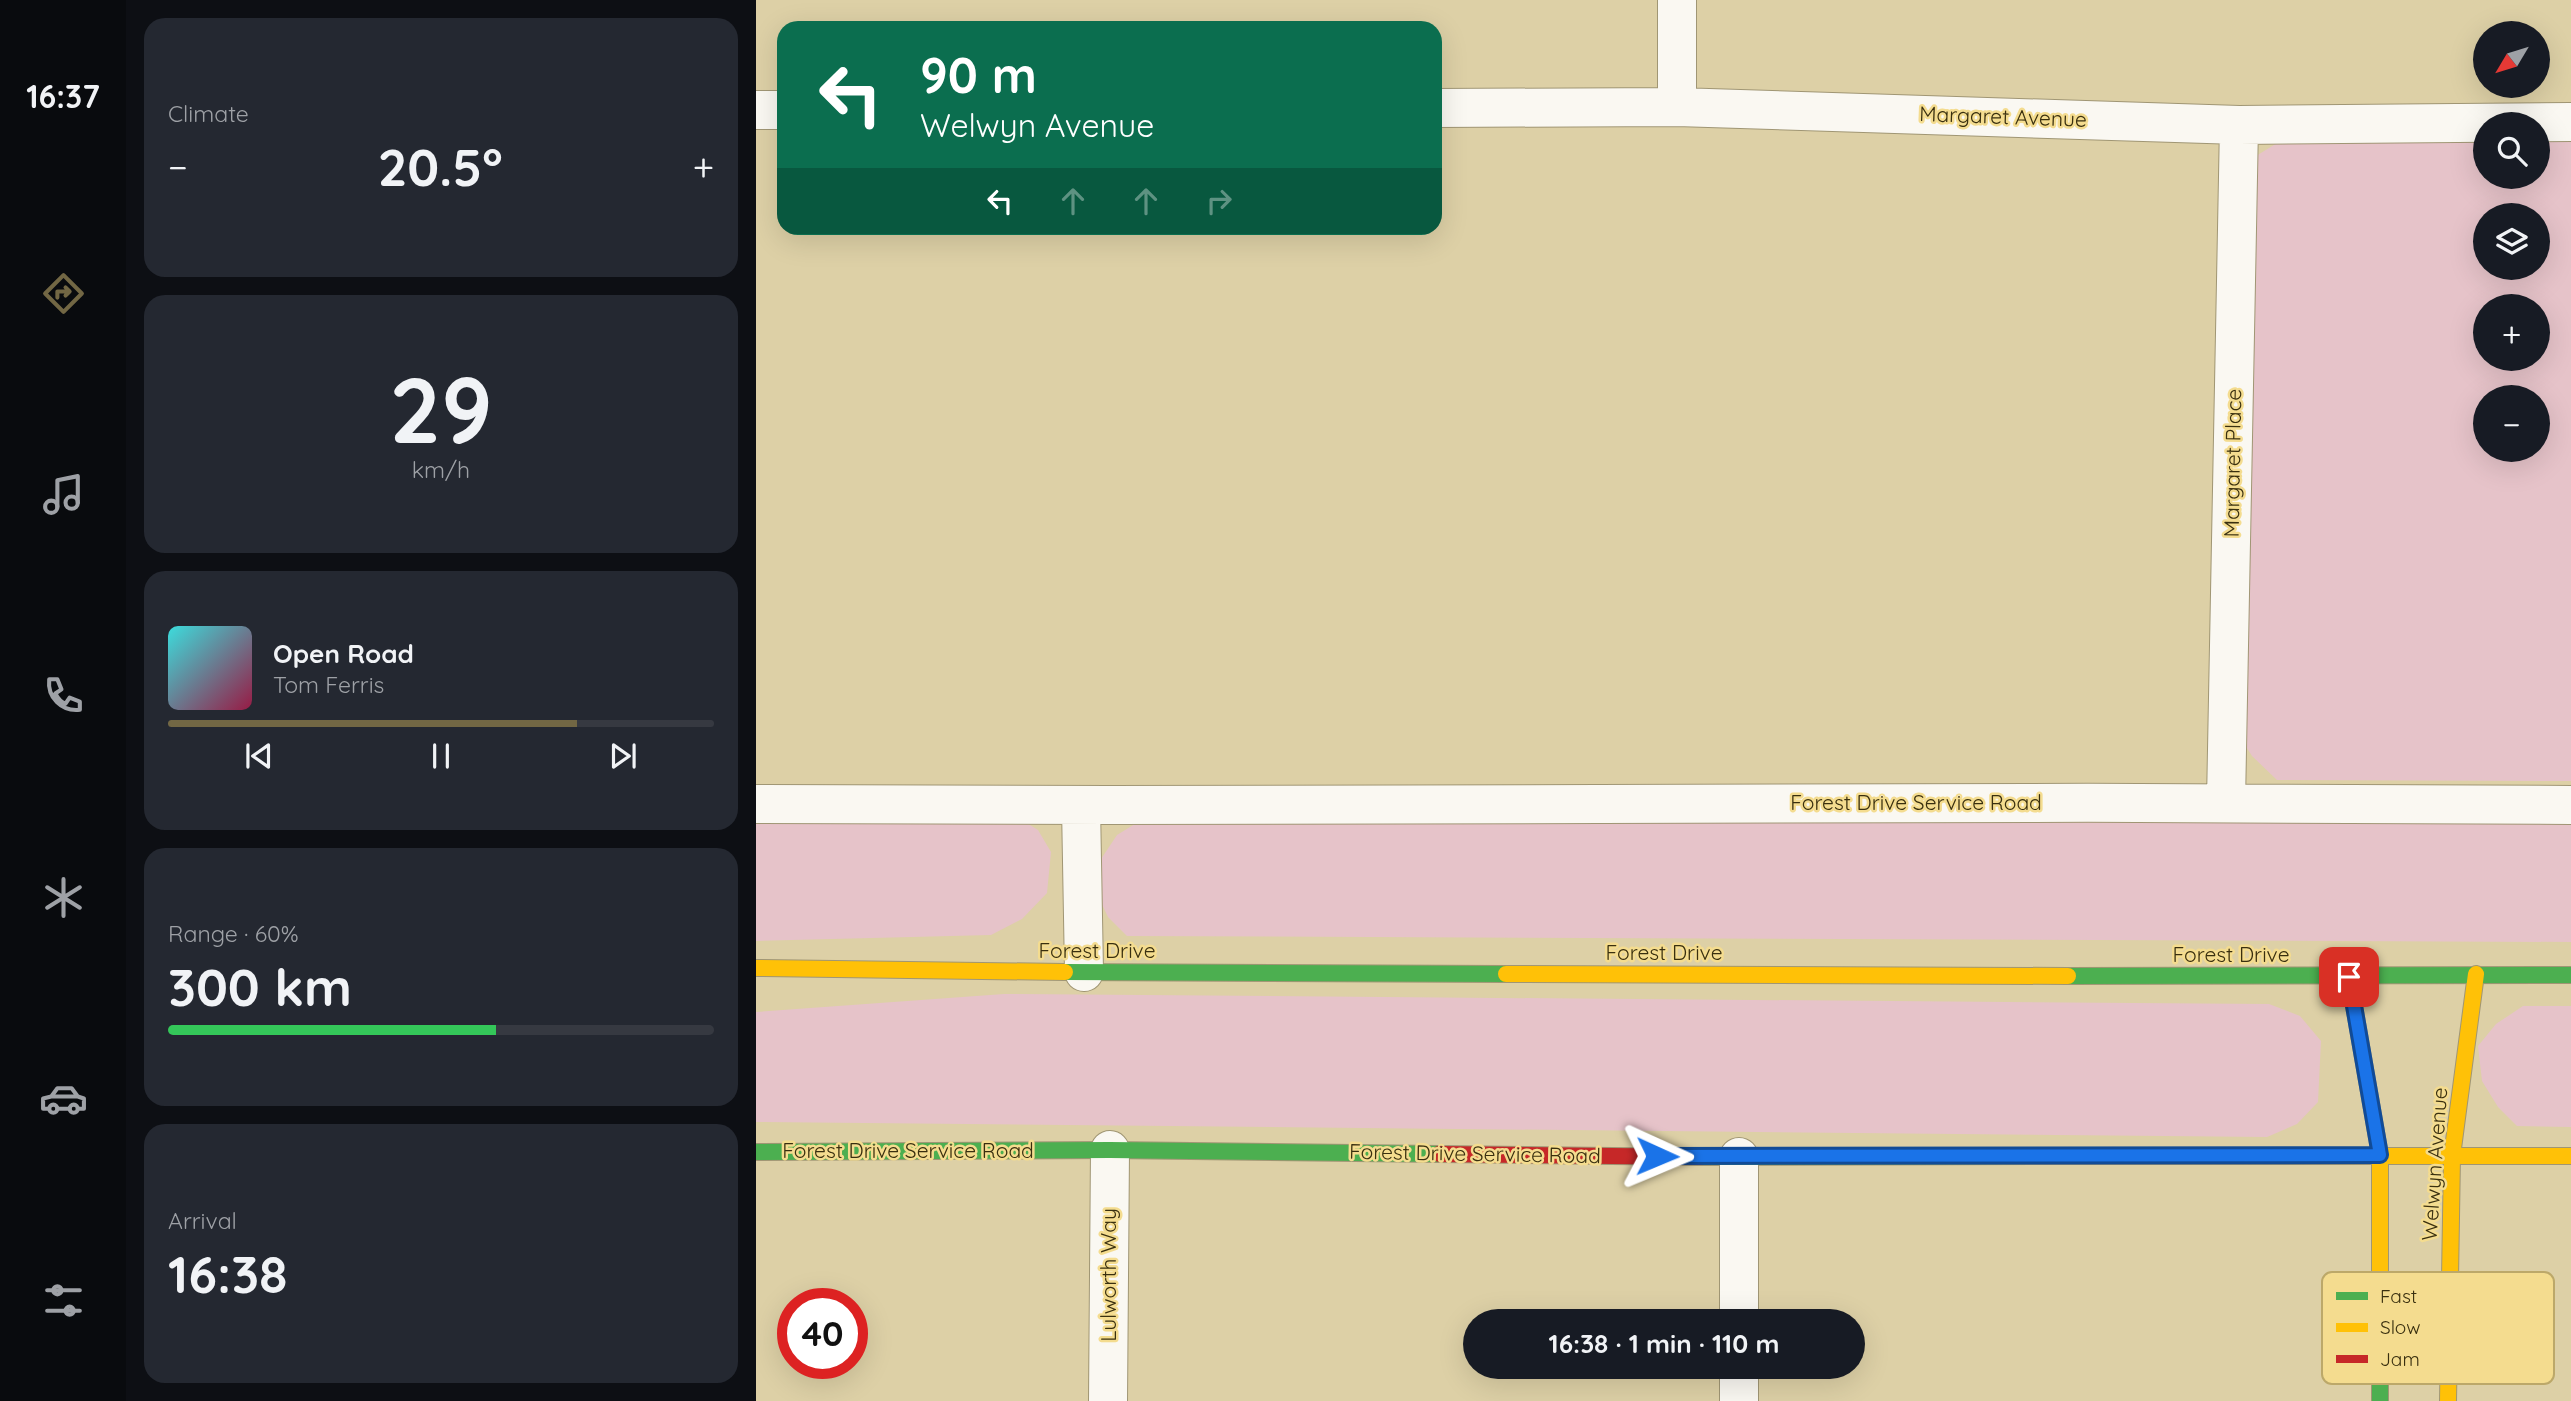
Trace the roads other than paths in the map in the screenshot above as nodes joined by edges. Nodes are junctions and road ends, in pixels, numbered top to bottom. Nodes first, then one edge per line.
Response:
1 (1677, 0) edge
2 (1442, 107) edge
3 (1677, 107) junction
4 (756, 110) edge
5 (777, 110) edge
6 (2571, 122) edge
7 (2239, 125) junction
8 (2226, 802) junction
9 (756, 804) edge
10 (2571, 805) edge
11 (1081, 806) junction
12 (756, 968) edge
13 (1084, 972) junction
14 (2476, 974) junction
15 (2571, 975) edge
16 (2349, 977) junction
17 (1110, 1150) junction
18 (756, 1152) edge
19 (2380, 1155) junction
20 (2452, 1156) junction
21 (2571, 1156) edge
22 (1739, 1157) junction
23 (2380, 1272) edge
24 (2450, 1272) edge
25 (1739, 1309) edge
26 (1739, 1379) edge
27 (1108, 1401) edge
28 (1739, 1401) edge

1 - 3 street
2 - 3 street, Margaret Avenue
3 - 7 street, Margaret Avenue
4 - 5 street
6 - 7 street, Margaret Avenue
7 - 8 street, Margaret Place
8 - 10 street, Forest Drive Service Road
8 - 11 street, Forest Drive Service Road
9 - 11 street, Forest Drive Service Road
11 - 13 street
12 - 13 street, Forest Drive
13 - 16 street, Forest Drive
14 - 15 street, Forest Drive
14 - 16 street, Forest Drive
14 - 20 street, Welwyn Avenue
16 - 19 street
17 - 18 street, Forest Drive Service Road
17 - 22 street, Forest Drive Service Road
17 - 27 street, Lulworth Way
19 - 20 street, Forest Drive Service Road
19 - 22 street, Forest Drive Service Road
19 - 23 street
20 - 21 street, Forest Drive Service Road
20 - 24 street, Welwyn Avenue
22 - 25 street
26 - 28 street

